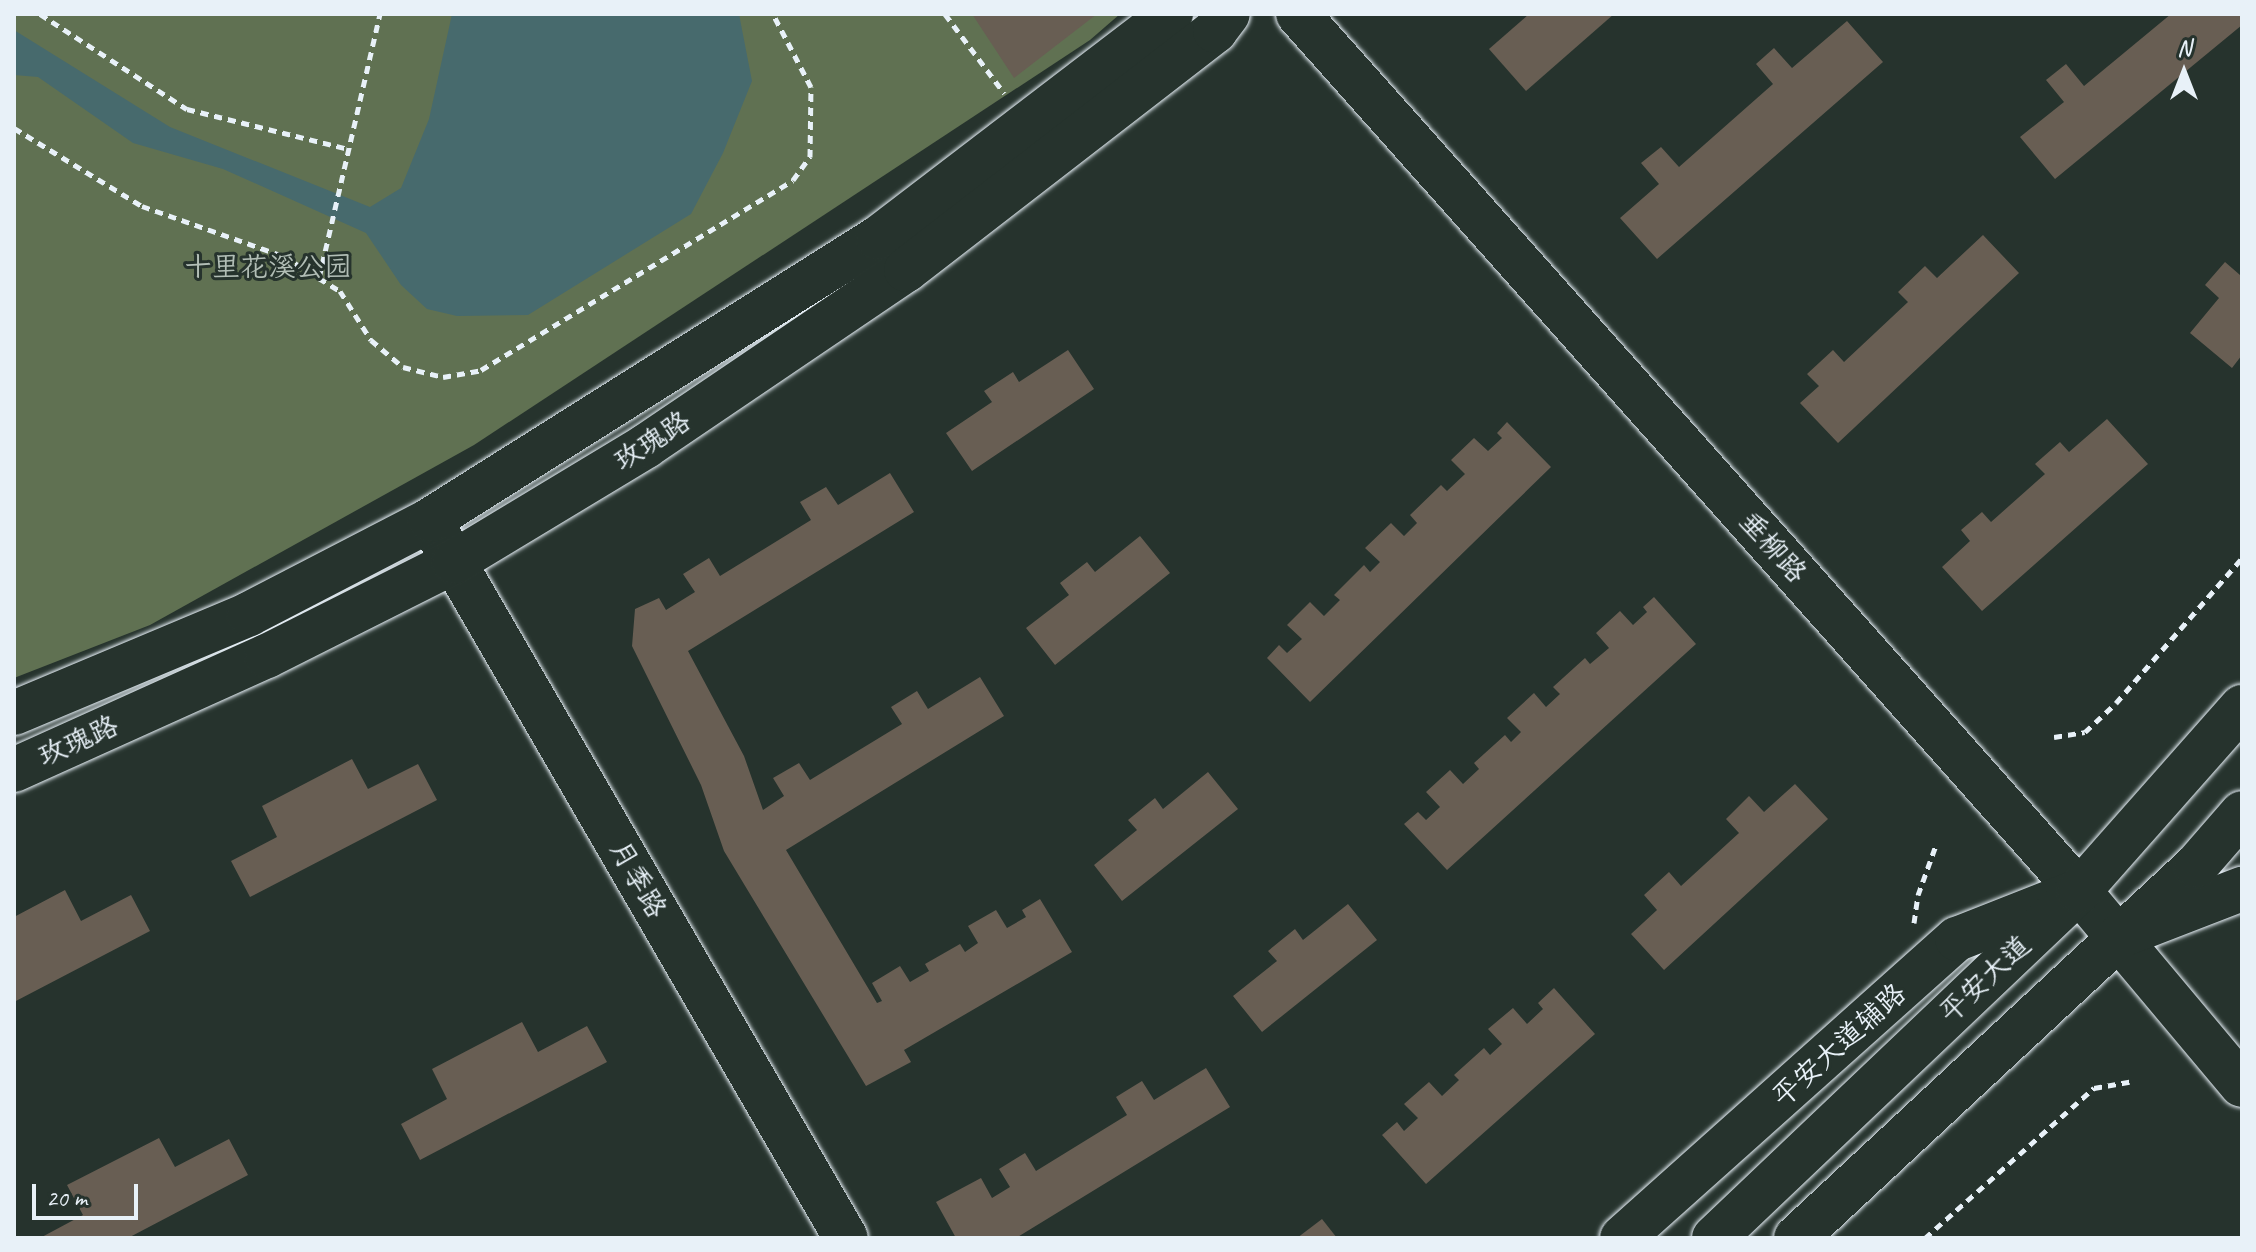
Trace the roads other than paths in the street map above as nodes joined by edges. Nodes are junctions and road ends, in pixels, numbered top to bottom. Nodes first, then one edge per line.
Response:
1 (1171, 14) edge
2 (1228, 14) edge
3 (1298, 14) edge
4 (430, 520) junction
5 (454, 562) junction
6 (2242, 707) edge
7 (14, 713) edge
8 (14, 770) edge
9 (2242, 813) edge
10 (2242, 889) edge
11 (2079, 891) junction
12 (2117, 937) junction
13 (2242, 1085) edge
14 (846, 1238) edge
15 (1622, 1238) edge
16 (1714, 1238) edge
17 (1796, 1238) edge

1 - 4 street, 玫瑰路
2 - 5 street, 玫瑰路
3 - 11 street, 垂柳路
4 - 5 street, 月季路
4 - 7 street, 玫瑰路
5 - 8 street, 玫瑰路
5 - 14 street, 月季路
6 - 11 street, 平安大道
9 - 12 street
10 - 12 street
11 - 12 street, 垂柳路
11 - 15 street, 平安大道辅路
11 - 16 street, 平安大道
12 - 13 street, 垂柳路
12 - 17 street

